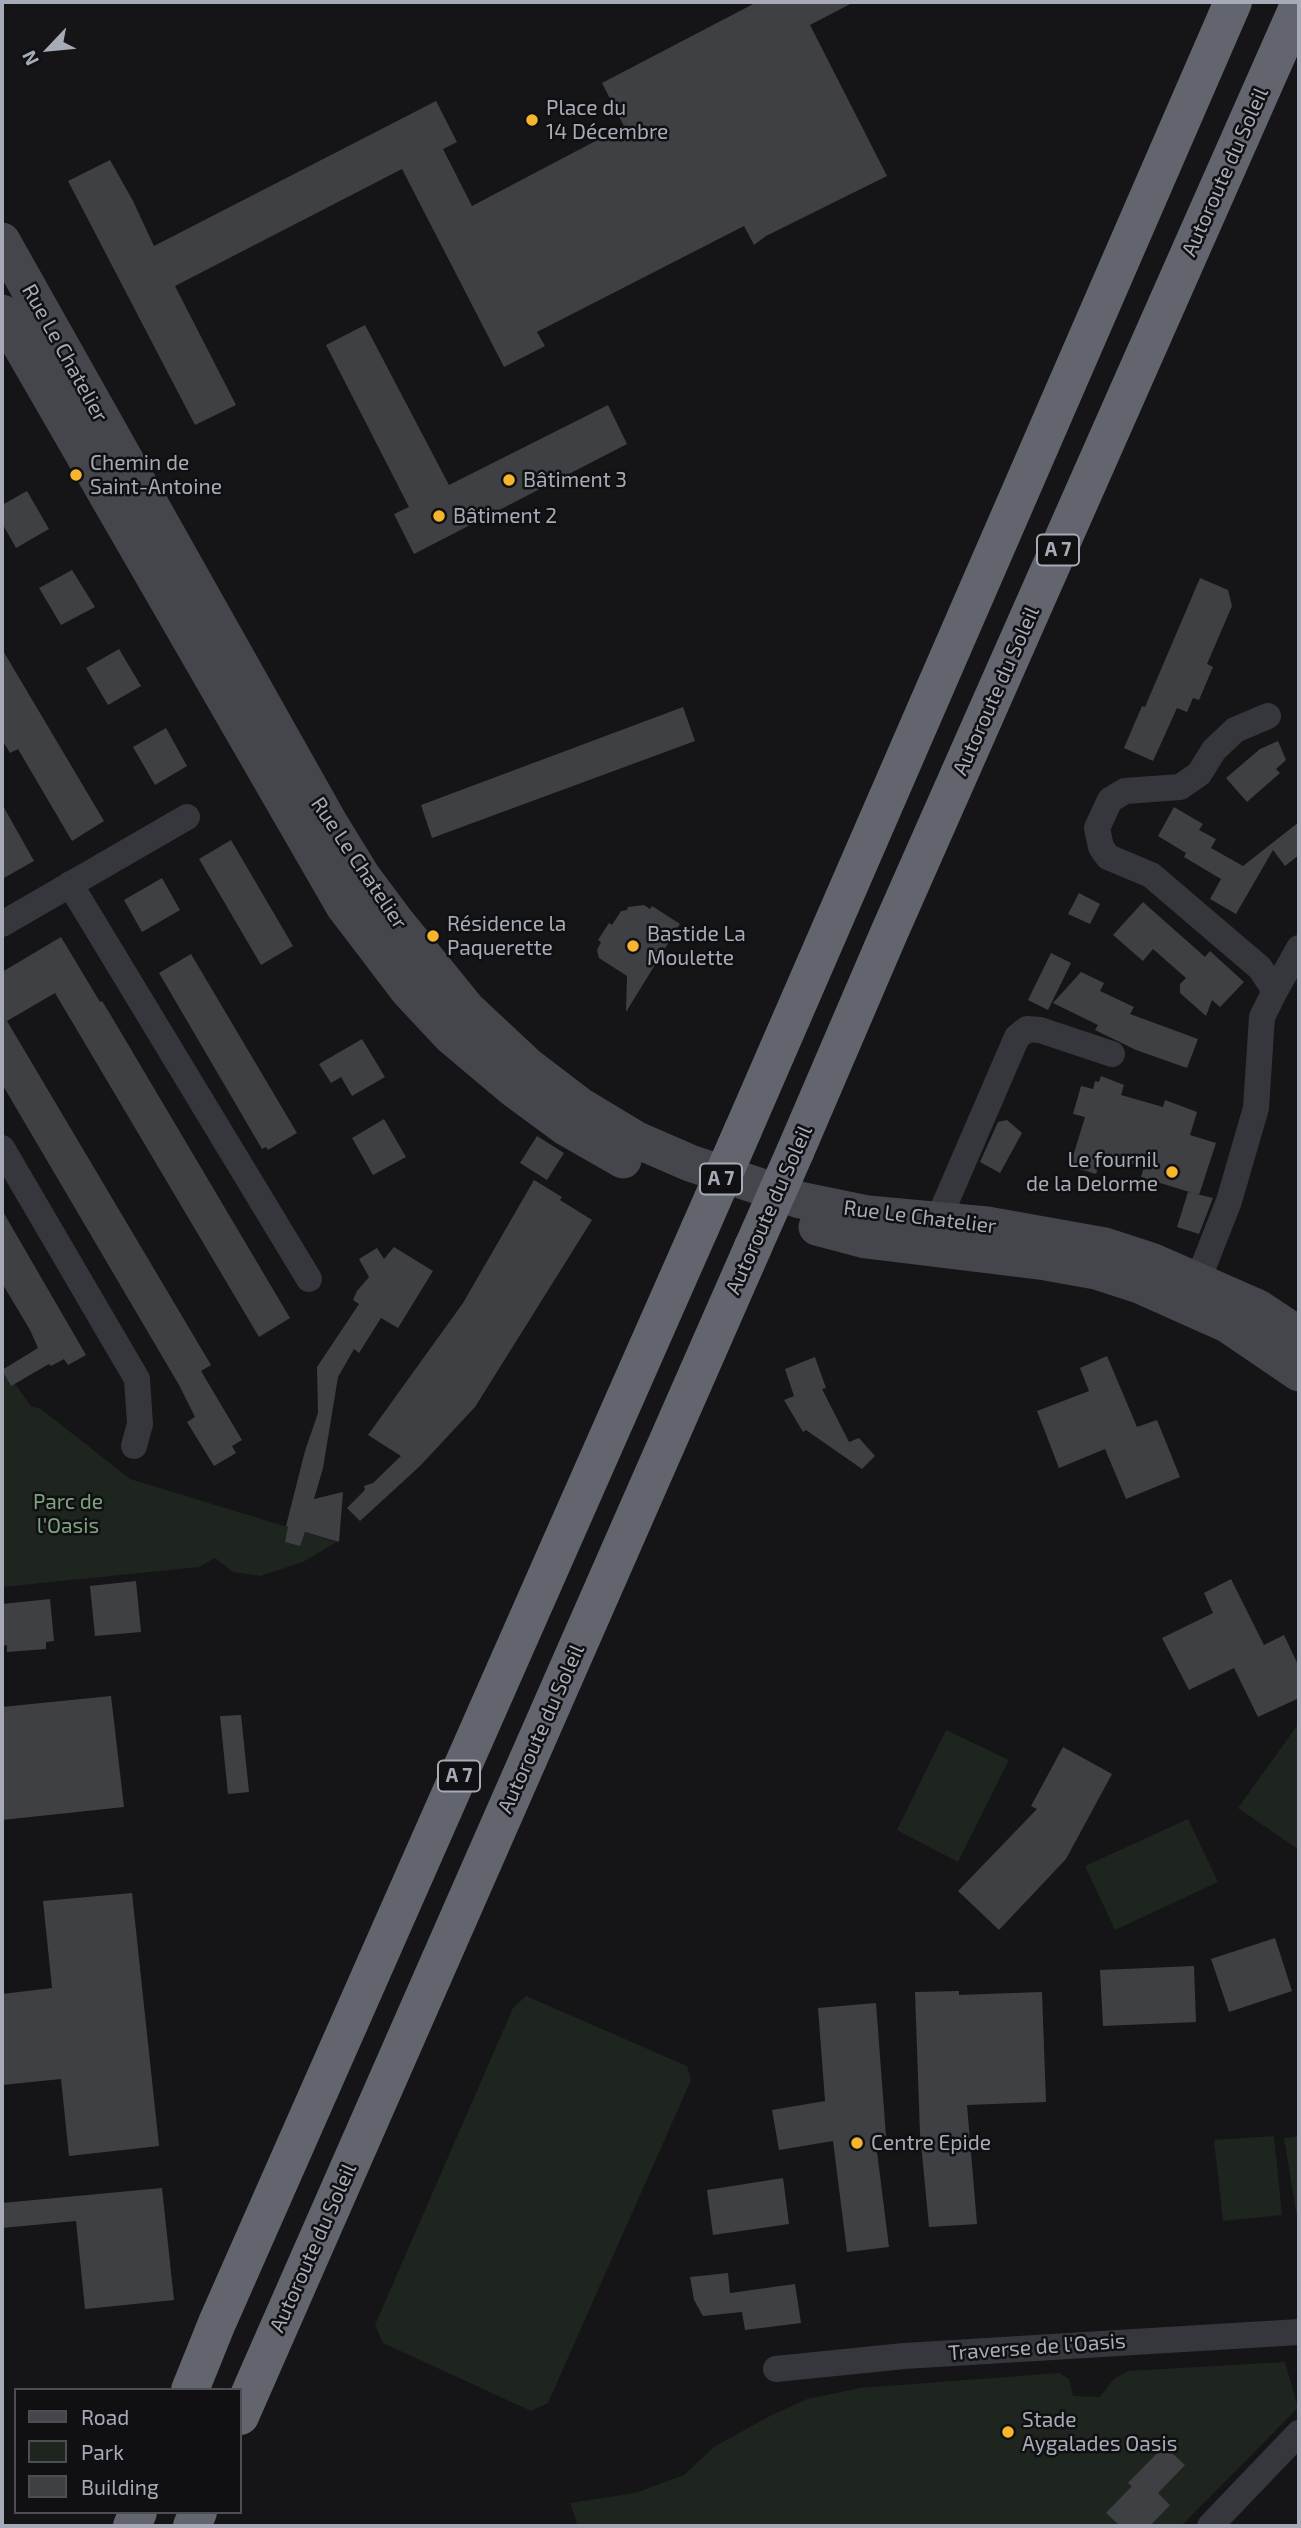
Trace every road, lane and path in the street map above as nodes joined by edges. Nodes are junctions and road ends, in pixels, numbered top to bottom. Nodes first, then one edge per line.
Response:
1 (1233, 2) edge
2 (1299, 5) edge
3 (2, 241) edge
4 (15, 293) edge
5 (2, 313) edge
6 (1268, 716) dead end
7 (187, 817) dead end
8 (71, 884) junction
9 (2, 924) edge
10 (1299, 948) edge
11 (1275, 991) junction
12 (1112, 1054) dead end
13 (2, 1148) edge
14 (938, 1220) junction
15 (309, 1279) dead end
16 (1193, 1294) junction
17 (1299, 1335) edge
18 (1299, 1373) edge
19 (134, 1446) dead end
20 (1299, 2332) edge
21 (776, 2369) dead end
22 (191, 2388) edge
23 (242, 2411) edge
24 (1299, 2432) edge
25 (1210, 2526) edge

1 - 22 highway, A 7, bridge
2 - 23 highway, Autoroute du Soleil / A 7, bridge
3 - 4 main road, Rue Le Chatelier
4 - 14 main road, Rue Le Chatelier
5 - 16 main road, Rue Le Chatelier
6 - 11 street
7 - 8 street
8 - 9 street
8 - 15 street
10 - 11 street
11 - 16 street
12 - 14 street
13 - 19 street
14 - 16 main road, Rue Le Chatelier
16 - 17 main road, Rue Le Chatelier
16 - 18 main road, Rue Le Chatelier
20 - 21 street, Traverse de l'Oasis
24 - 25 street

